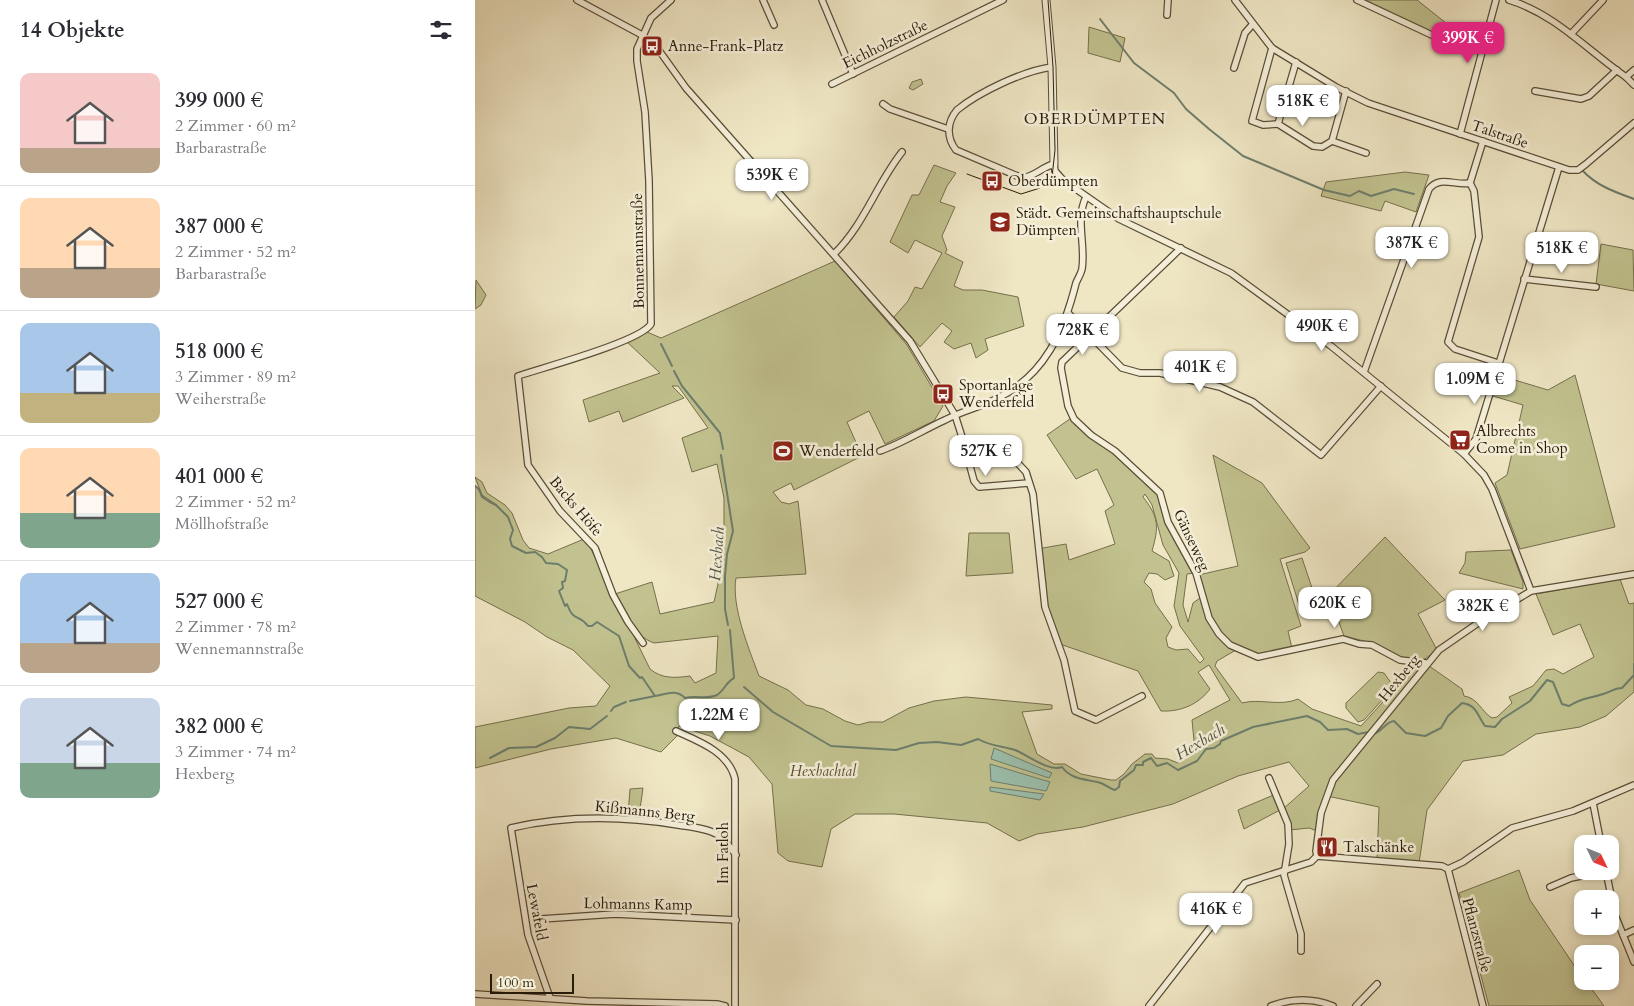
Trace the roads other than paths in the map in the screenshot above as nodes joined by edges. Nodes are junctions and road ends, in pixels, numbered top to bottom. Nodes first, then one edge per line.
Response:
1 (577, 0) edge
2 (671, 0) edge
3 (763, 0) edge
4 (822, 0) edge
5 (1003, 0) edge
6 (1046, 0) edge
7 (1168, 0) edge
8 (1235, 0) edge
9 (1357, 0) edge
10 (1496, 0) edge
11 (1509, 0) edge
12 (1603, 0) edge
13 (1167, 14) dead end
14 (774, 24) dead end
15 (1253, 25) junction
16 (1571, 34) junction
17 (642, 35) junction
18 (1272, 48) junction
19 (1482, 51) junction
20 (1296, 62) junction
21 (1052, 67) junction
22 (1234, 68) dead end
23 (1617, 70) junction
24 (1634, 70) edge
25 (853, 74) junction
26 (1626, 76) junction
27 (832, 84) dead end
28 (1634, 85) edge
29 (1346, 91) junction
30 (1535, 91) dead end
31 (883, 104) dead end
32 (1634, 123) edge
33 (1278, 124) junction
34 (948, 129) junction
35 (1460, 134) junction
36 (1332, 141) junction
37 (1483, 142) junction
38 (902, 152) dead end
39 (1366, 153) dead end
40 (1054, 164) junction
41 (1559, 167) junction
42 (1470, 183) junction
43 (1086, 197) junction
44 (1181, 248) junction
45 (834, 254) junction
46 (1524, 279) junction
47 (1596, 287) dead end
48 (1069, 314) junction
49 (1089, 335) junction
50 (1498, 363) junction
51 (1364, 372) junction
52 (518, 376) joint
53 (1381, 386) junction
54 (955, 415) junction
55 (963, 440) junction
56 (880, 451) dead end
57 (1464, 454) junction
58 (1029, 483) junction
59 (1634, 574) edge
60 (1531, 591) junction
61 (643, 643) dead end
62 (1426, 663) junction
63 (1142, 696) dead end
64 (676, 731) dead end
65 (1269, 778) dead end
66 (1634, 785) edge
67 (1593, 803) junction
68 (511, 828) joint
69 (1599, 835) edge
70 (736, 856) junction
71 (1317, 856) junction
72 (1285, 869) junction
73 (1448, 869) junction
74 (1574, 877) edge
75 (1608, 880) edge
76 (1550, 887) dead end
77 (541, 919) dead end
78 (736, 920) junction
79 (1634, 930) edge
80 (1623, 935) junction
81 (1301, 950) dead end
82 (1634, 962) edge
83 (1377, 984) dead end
84 (475, 994) edge
85 (549, 998) junction
86 (615, 1004) edge
87 (725, 1006) edge
88 (735, 1006) edge
89 (1149, 1006) edge
90 (1271, 1006) edge
91 (1333, 1006) edge
92 (1355, 1006) edge
93 (1483, 1006) edge

1 - 17 street
2 - 17 street
3 - 14 street
4 - 25 street
5 - 25 street, Eichholzstraße
6 - 21 street
7 - 13 street
8 - 15 street, Talstraße
9 - 19 street
10 - 19 street
11 - 16 street
12 - 16 street
15 - 18 street, Talstraße
15 - 22 street
16 - 23 street
17 - 45 street
17 - 52 street, Bonnemannstraße
18 - 20 street, Talstraße
18 - 33 street
19 - 35 street
20 - 29 street, Talstraße
20 - 33 street
21 - 34 street
21 - 40 street
23 - 26 street
23 - 30 street
24 - 26 street
25 - 27 street, Eichholzstraße
26 - 28 street
29 - 35 street, Talstraße
29 - 36 street
31 - 34 street
32 - 41 street, Talstraße
33 - 36 street
34 - 40 street
35 - 37 street, Talstraße
36 - 39 street
37 - 41 street, Talstraße
37 - 42 street
38 - 45 street
40 - 43 street
41 - 46 street
42 - 50 street
42 - 51 street
43 - 44 street
43 - 48 street
44 - 49 street
44 - 51 street
45 - 54 street
46 - 47 street
46 - 50 street
48 - 49 street
48 - 54 street
49 - 53 street
49 - 62 street, Gänseweg
50 - 57 street
51 - 53 street
52 - 61 street, Backs Höfe
53 - 57 street
54 - 55 street
54 - 56 street
55 - 58 street
55 - 58 street
57 - 60 street
58 - 63 street
59 - 60 street, Hexberg
60 - 62 street, Hexberg
62 - 71 street, Hexberg
64 - 70 street, Im Fatloh
65 - 72 street
66 - 67 street
67 - 69 street
67 - 73 street
68 - 70 street, Kißmanns Berg
68 - 85 street, Lewafeld
70 - 78 street, Im Fatloh
71 - 72 street
71 - 73 street
72 - 81 street
72 - 89 street
73 - 93 street, Pflanzstraße
74 - 76 street
75 - 80 street
77 - 78 street, Lohmanns Kamp
78 - 88 street, Im Fatloh
79 - 80 street
80 - 82 street
83 - 92 street
84 - 85 street
85 - 86 street
86 - 87 street
90 - 91 street

